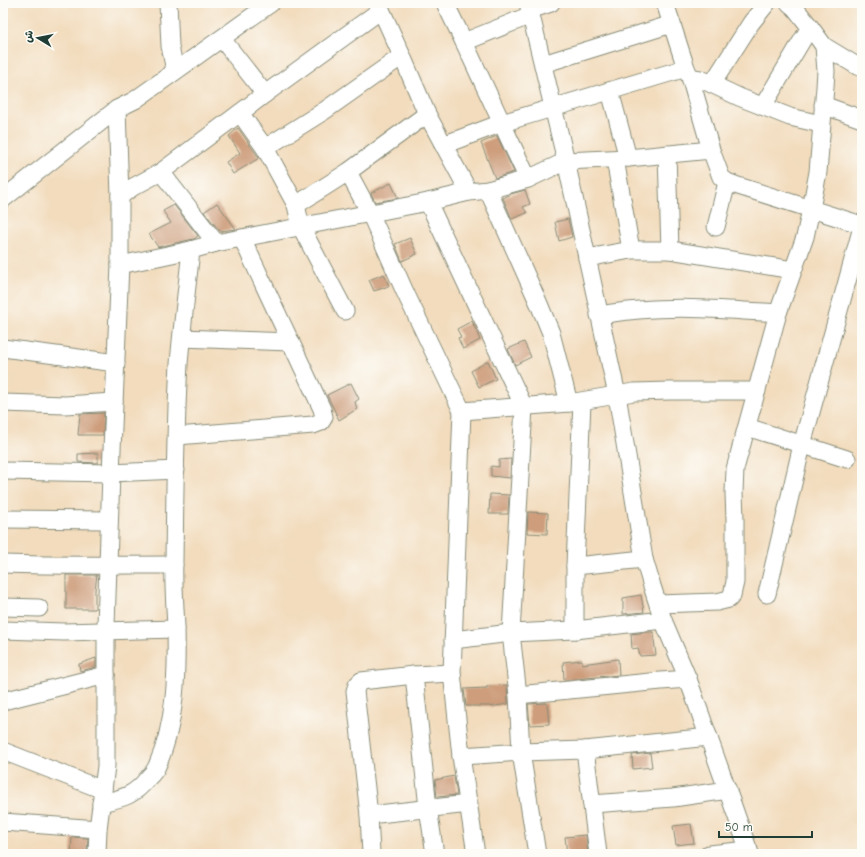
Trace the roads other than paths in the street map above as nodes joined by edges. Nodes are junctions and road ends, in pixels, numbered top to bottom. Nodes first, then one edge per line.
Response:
1 (168, 3) edge
2 (272, 3) edge
3 (445, 3) edge
4 (551, 3) edge
5 (665, 3) edge
6 (766, 3) edge
7 (795, 5) edge
8 (379, 6) edge
9 (529, 9) edge
10 (672, 24) junction
11 (810, 27) junction
12 (222, 39) junction
13 (464, 42) junction
14 (824, 46) junction
15 (402, 56) junction
16 (542, 64) junction
17 (860, 65) edge
18 (175, 71) junction
19 (688, 73) junction
20 (712, 84) junction
21 (610, 91) junction
22 (265, 94) junction
23 (823, 105) junction
24 (763, 106) junction
25 (553, 108) junction
26 (118, 109) junction
27 (240, 113) junction
28 (427, 114) junction
29 (862, 119) edge
30 (502, 123) junction
31 (821, 124) junction
32 (442, 145) junction
33 (265, 148) junction
34 (711, 150) junction
35 (667, 154) junction
36 (622, 158) junction
37 (566, 161) junction
38 (161, 172) junction
39 (348, 172) junction
40 (528, 179) junction
41 (727, 182) junction
42 (488, 190) junction
43 (469, 192) junction
44 (120, 196) junction
45 (3, 199) edge
46 (428, 202) junction
47 (296, 205) junction
48 (812, 209) junction
49 (370, 213) junction
50 (862, 226) edge
51 (301, 227) junction
52 (716, 227) dead end
53 (242, 238) junction
54 (216, 243) junction
55 (191, 250) junction
56 (631, 250) junction
57 (670, 250) junction
58 (587, 258) junction
59 (120, 266) junction
60 (793, 270) junction
61 (345, 311) dead end
62 (778, 313) junction
63 (599, 315) junction
64 (182, 338) junction
65 (291, 342) junction
66 (3, 348) edge
67 (116, 363) junction
68 (757, 391) junction
69 (617, 396) junction
70 (114, 402) junction
71 (3, 403) edge
72 (575, 403) junction
73 (524, 407) junction
74 (462, 411) junction
75 (747, 427) junction
76 (177, 436) junction
77 (802, 445) junction
78 (847, 459) dead end
79 (176, 470) junction
80 (3, 471) edge
81 (111, 473) junction
82 (3, 518) edge
83 (109, 520) junction
84 (644, 559) junction
85 (3, 564) edge
86 (108, 564) junction
87 (174, 565) junction
88 (575, 566) junction
89 (766, 594) dead end
90 (3, 607) edge
91 (39, 608) dead end
92 (660, 612) junction
93 (176, 629) junction
94 (3, 630) edge
95 (575, 630) junction
96 (106, 631) junction
97 (511, 633) junction
98 (453, 640) junction
99 (452, 673) junction
100 (106, 675) junction
101 (414, 675) junction
102 (688, 680) junction
103 (518, 695) junction
104 (3, 701) edge
105 (709, 737) junction
106 (585, 750) junction
107 (3, 751) edge
108 (521, 752) junction
109 (461, 756) junction
110 (728, 790) junction
111 (102, 796) junction
112 (469, 804) junction
113 (592, 804) junction
114 (428, 808) junction
115 (369, 815) junction
116 (3, 822) edge
117 (98, 830) junction
118 (750, 852) edge
119 (97, 854) edge
120 (372, 854) edge
121 (435, 854) edge
122 (476, 854) edge
123 (537, 854) edge
124 (598, 854) edge
125 (709, 854) edge

1 - 18 street
2 - 12 street
3 - 13 street
4 - 9 street
5 - 10 street
6 - 20 street
7 - 11 street
8 - 15 street
8 - 22 street
9 - 13 street
9 - 16 street
10 - 16 street
10 - 19 street
11 - 14 street
11 - 24 street
12 - 18 street
12 - 22 street
13 - 30 street
14 - 17 street
14 - 23 street
15 - 28 street
15 - 33 street
16 - 25 street
18 - 26 street
19 - 20 street
19 - 21 street
19 - 34 street
20 - 24 street
21 - 25 street
21 - 36 street
22 - 27 street
23 - 29 street
23 - 31 street
24 - 31 street
25 - 30 street
25 - 37 street
26 - 44 street
26 - 45 street
27 - 33 street
27 - 38 street
28 - 32 street
28 - 39 street
30 - 32 street
30 - 40 street
31 - 48 street
32 - 43 street
33 - 47 street
34 - 35 street
34 - 41 street
35 - 36 street
35 - 57 street
36 - 37 street
36 - 56 street
37 - 40 street
37 - 58 street
38 - 44 street
38 - 54 street
39 - 47 street
39 - 49 street
40 - 42 street
41 - 48 street
41 - 52 street
42 - 43 street
42 - 72 street
43 - 46 street
44 - 59 street
46 - 49 street
46 - 73 street
47 - 51 street
48 - 50 street
48 - 60 street
49 - 51 street
49 - 74 street
50 - 77 street
51 - 53 street
51 - 61 street
53 - 54 street
53 - 65 street
54 - 55 street
55 - 59 street
55 - 64 street
56 - 57 street
56 - 58 street
57 - 60 street
58 - 63 street
59 - 67 street
60 - 62 street
62 - 63 street
62 - 68 street
63 - 69 street
64 - 65 street
64 - 76 street
65 - 76 street
66 - 67 street
67 - 70 street
68 - 69 street
68 - 75 street
69 - 72 street
69 - 84 street
70 - 71 street
70 - 81 street
72 - 73 street
72 - 88 street
73 - 74 street
73 - 97 street
74 - 98 street
75 - 77 street
75 - 92 street
76 - 79 street
77 - 78 street
77 - 89 street
79 - 81 street
79 - 87 street
80 - 81 street
81 - 83 street
82 - 83 street
83 - 86 street
84 - 88 street
84 - 92 street
85 - 86 street
86 - 87 street
86 - 96 street
87 - 93 street
88 - 95 street
90 - 91 street
92 - 95 street
92 - 102 street
93 - 96 street
93 - 111 street
94 - 96 street
95 - 97 street
96 - 100 street
97 - 98 street
97 - 103 street
98 - 99 street
99 - 101 street
99 - 109 street
100 - 104 street
100 - 111 street
101 - 114 street
101 - 115 street
102 - 103 street
102 - 105 street
103 - 108 street
105 - 106 street
105 - 110 street
106 - 108 street
106 - 113 street
107 - 111 street
108 - 109 street
108 - 123 street
109 - 112 street
110 - 113 street
110 - 118 street
111 - 117 street
112 - 114 street
112 - 122 street
113 - 124 street
114 - 115 street
114 - 121 street
115 - 120 street
116 - 117 street
117 - 119 street
118 - 125 street

